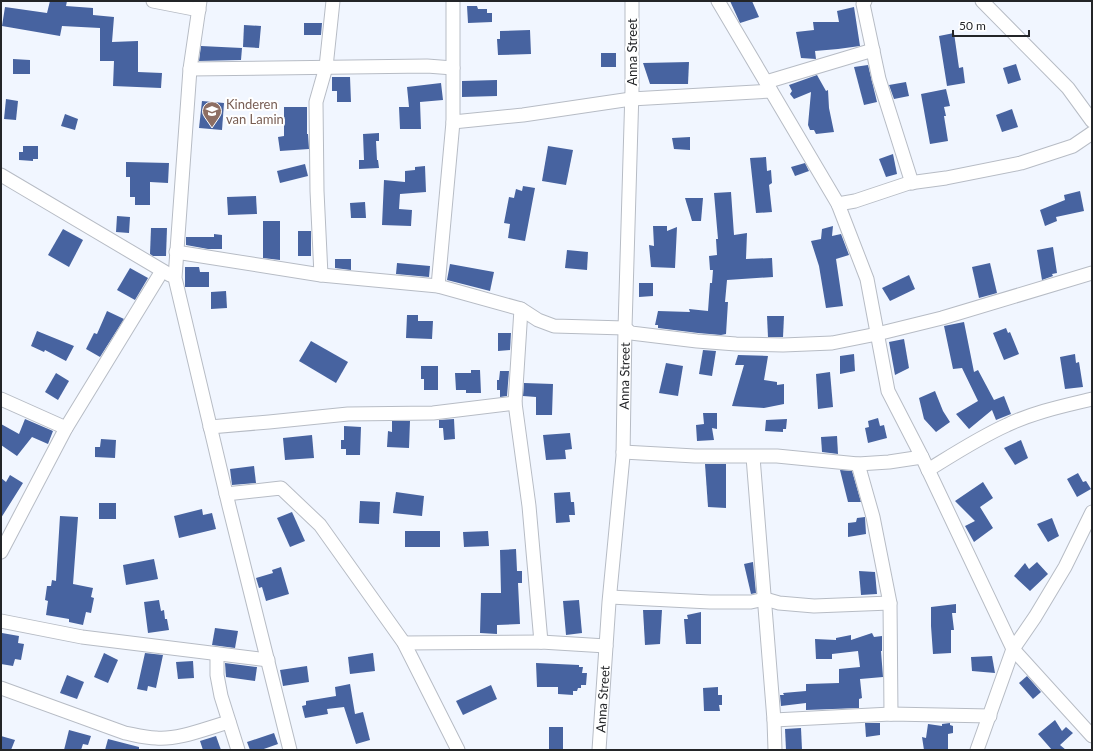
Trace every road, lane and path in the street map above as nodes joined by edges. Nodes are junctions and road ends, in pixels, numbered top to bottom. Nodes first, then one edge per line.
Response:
1 (153, 1) edge
2 (333, 1) edge
3 (452, 1) edge
4 (632, 1) edge
5 (718, 1) edge
6 (865, 1) edge
7 (982, 1) edge
8 (199, 5) edge
9 (873, 50) junction
10 (326, 67) junction
11 (454, 68) junction
12 (190, 70) junction
13 (768, 86) junction
14 (631, 99) junction
15 (1092, 121) edge
16 (453, 122) junction
17 (1092, 133) edge
18 (1, 175) edge
19 (912, 183) junction
20 (838, 204) junction
21 (176, 252) junction
22 (162, 271) junction
23 (1092, 273) edge
24 (321, 275) junction
25 (175, 278) junction
26 (438, 286) junction
27 (521, 309) junction
28 (625, 328) junction
29 (876, 334) junction
30 (1, 399) edge
31 (1092, 399) edge
32 (515, 403) junction
33 (210, 427) junction
34 (66, 428) junction
35 (623, 452) junction
36 (753, 457) junction
37 (922, 457) junction
38 (858, 464) junction
39 (928, 470) junction
40 (226, 494) junction
41 (1092, 512) edge
42 (1, 552) edge
43 (610, 597) junction
44 (765, 599) junction
45 (890, 603) junction
46 (1, 621) edge
47 (541, 642) junction
48 (404, 643) junction
49 (606, 646) junction
50 (1013, 649) junction
51 (216, 654) junction
52 (268, 660) junction
53 (1, 688) edge
54 (891, 714) junction
55 (990, 716) junction
56 (774, 720) junction
57 (229, 722) junction
58 (1092, 736) edge
59 (238, 750) edge
60 (290, 750) edge
61 (458, 750) edge
62 (599, 750) edge
63 (775, 750) edge
64 (977, 750) edge

1 - 8 street
2 - 10 street
3 - 11 street
4 - 14 street, Anna Street
5 - 13 street
6 - 9 street
7 - 15 street
8 - 12 street
9 - 13 street
9 - 19 street
10 - 11 street
10 - 12 street
10 - 24 street
11 - 16 street
12 - 21 street
13 - 14 street
13 - 20 street
14 - 16 street
14 - 28 street, Anna Street
16 - 26 street
17 - 19 street
18 - 22 street
19 - 20 street
20 - 29 street
21 - 24 street
21 - 25 street
22 - 25 street
22 - 34 street
23 - 29 street
24 - 26 street
25 - 33 street
26 - 27 street
27 - 28 street
27 - 32 street
28 - 29 street
28 - 35 street, Anna Street
29 - 37 street
30 - 34 street
31 - 39 street
32 - 33 street
32 - 47 street
33 - 40 street
34 - 42 street
35 - 36 street
35 - 43 street, Anna Street
36 - 38 street
36 - 44 street
37 - 38 street
37 - 39 street
38 - 45 street
39 - 50 street
40 - 48 street
40 - 52 street
41 - 50 street
43 - 44 street
43 - 49 street, Anna Street
44 - 45 street
44 - 56 street
45 - 54 street
46 - 51 street
47 - 48 street
47 - 49 street
48 - 61 street
49 - 62 street, Anna Street
50 - 55 street
50 - 58 street
51 - 52 street
51 - 57 street
52 - 60 street
53 - 57 street
54 - 55 street
54 - 56 street
55 - 64 street
56 - 63 street
57 - 59 street

